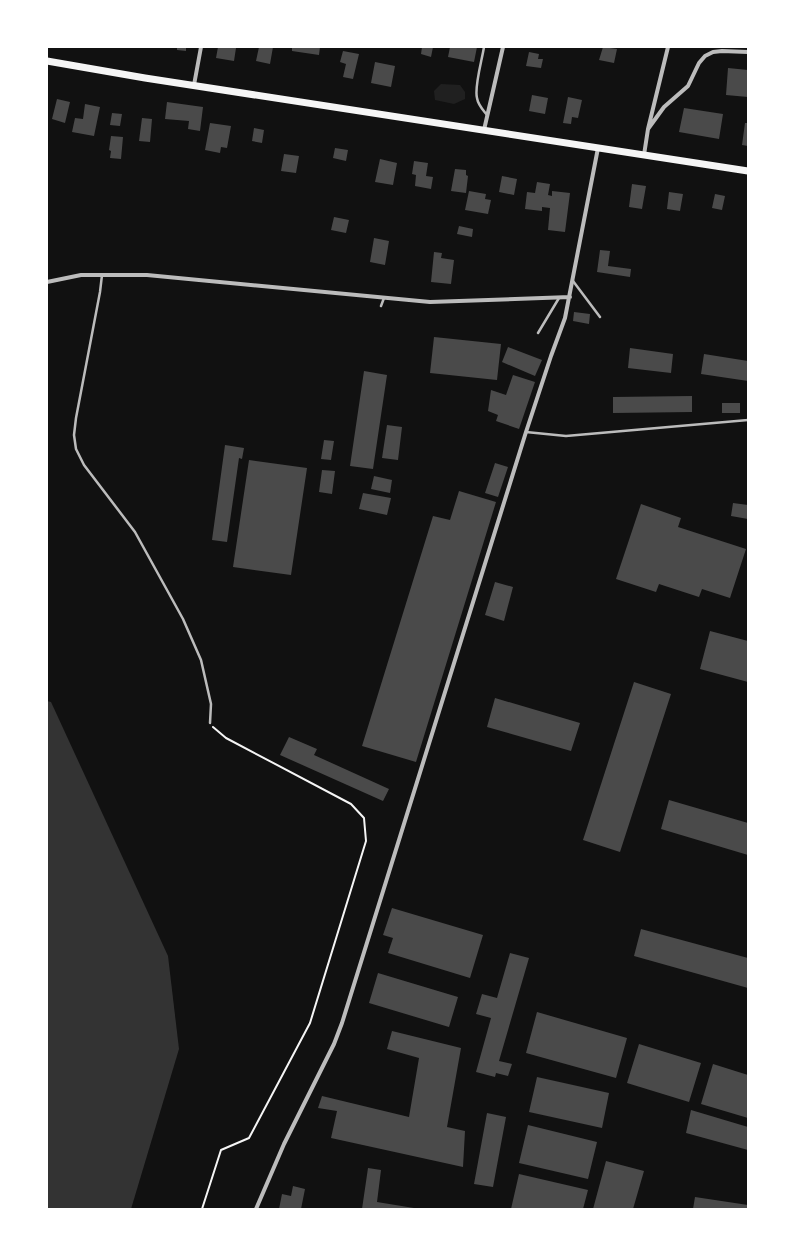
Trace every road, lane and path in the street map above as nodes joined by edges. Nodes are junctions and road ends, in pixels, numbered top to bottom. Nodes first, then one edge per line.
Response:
1 (202, 47) edge
2 (484, 47) edge
3 (503, 47) edge
4 (668, 47) edge
5 (748, 52) edge
6 (47, 61) edge
7 (194, 85) junction
8 (488, 115) junction
9 (648, 129) junction
10 (484, 131) junction
11 (598, 148) junction
12 (644, 155) junction
13 (748, 171) edge
14 (102, 274) junction
15 (573, 281) junction
16 (47, 282) edge
17 (570, 297) junction
18 (384, 298) junction
19 (559, 298) junction
20 (381, 306) dead end
21 (600, 317) dead end
22 (538, 333) dead end
23 (748, 420) edge
24 (526, 432) junction
25 (210, 723) joint
26 (202, 1209) edge
27 (256, 1209) edge

1 - 7 street
2 - 8 lane
3 - 8 street
4 - 9 street
5 - 9 street
6 - 7 main road
7 - 10 main road
8 - 10 street
9 - 12 street
10 - 11 main road
11 - 12 main road
11 - 15 street
12 - 13 main road
14 - 16 street
14 - 18 street
14 - 25 lane
15 - 17 street
15 - 21 lane
17 - 19 street
17 - 24 street
18 - 19 street
18 - 20 lane
19 - 22 lane
23 - 24 lane
24 - 27 street
25 - 26 path

